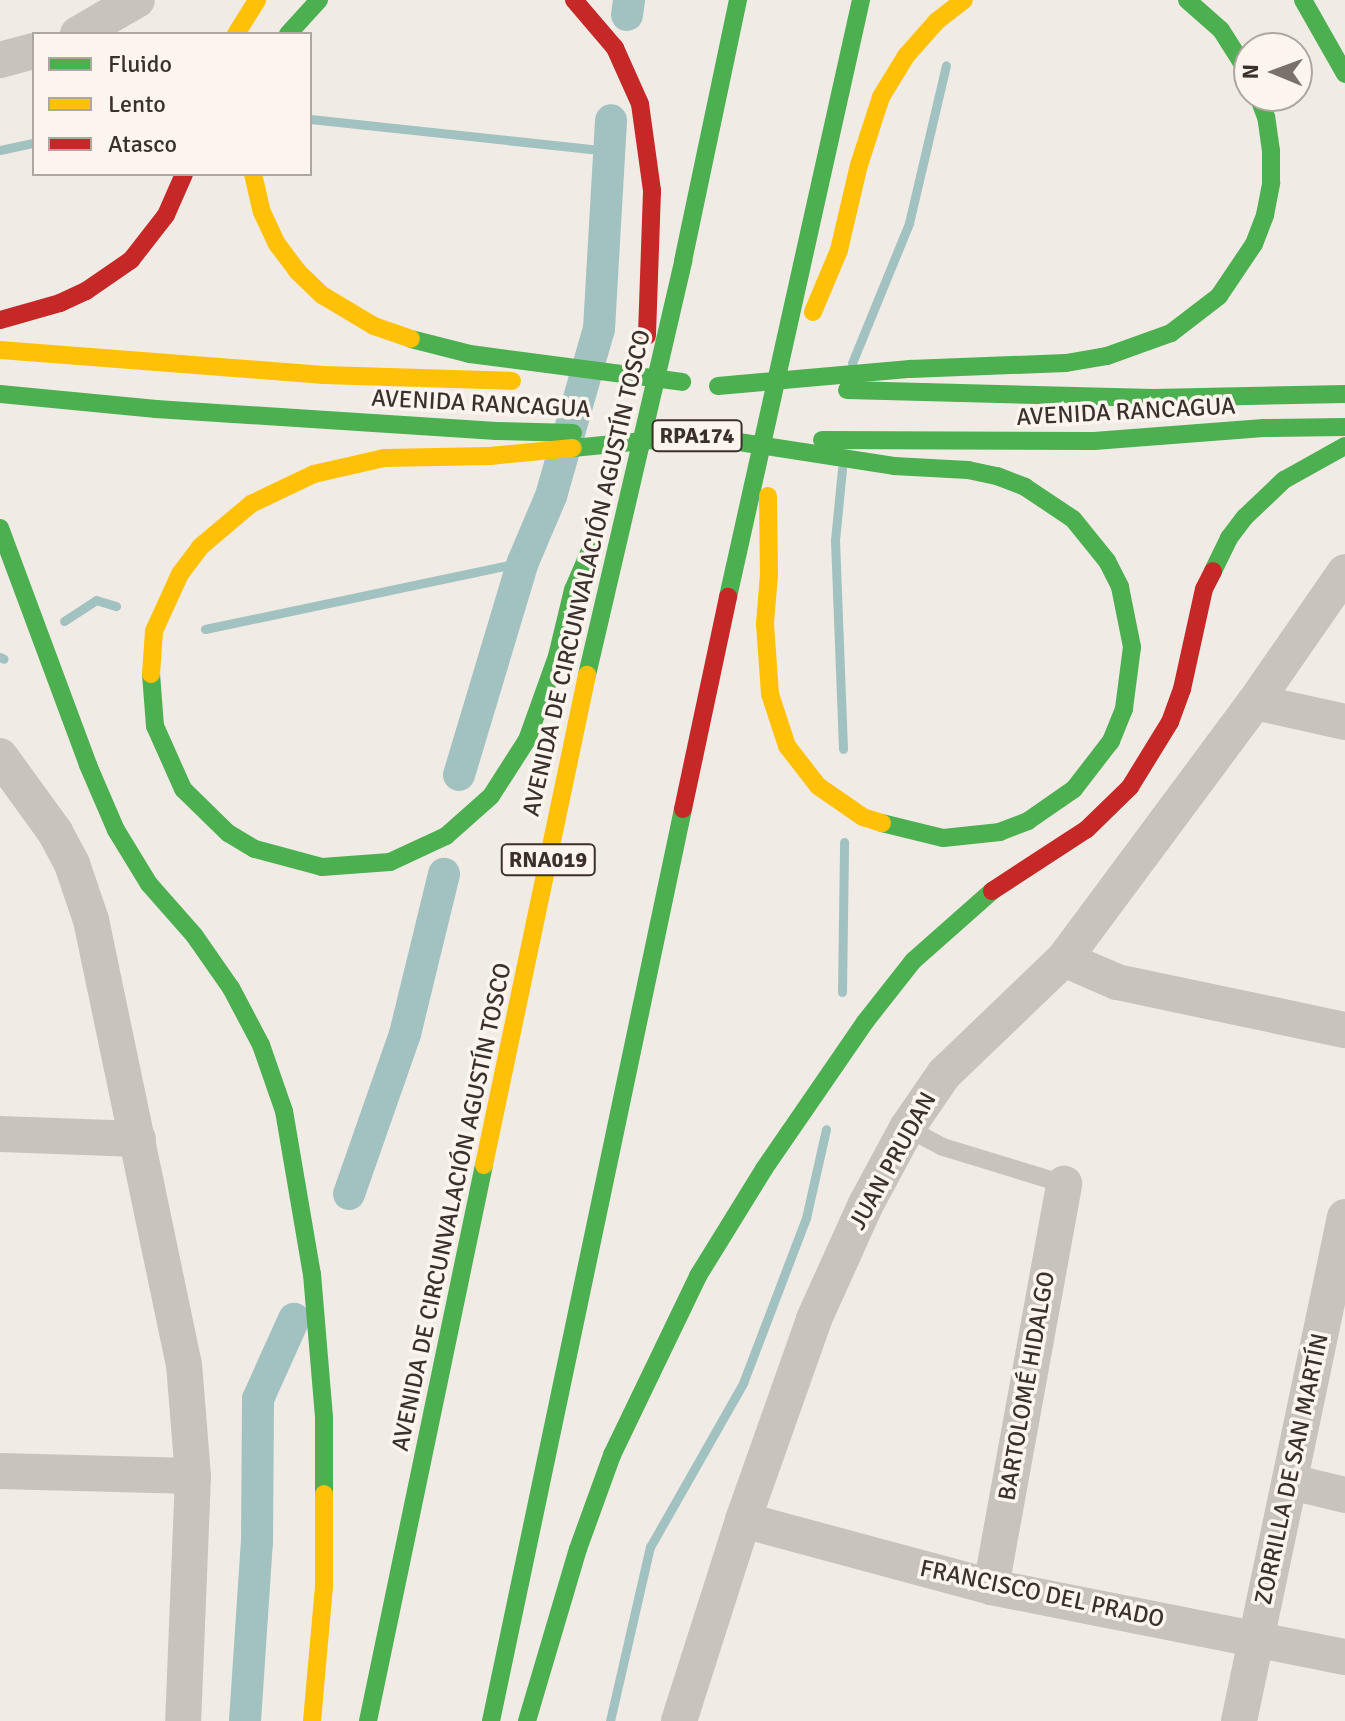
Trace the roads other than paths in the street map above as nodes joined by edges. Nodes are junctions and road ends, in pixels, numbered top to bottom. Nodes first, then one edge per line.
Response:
1 (137, 0) edge
2 (257, 0) edge
3 (319, 0) edge
4 (574, 0) edge
5 (738, 0) edge
6 (861, 0) edge
7 (964, 0) edge
8 (1187, 0) edge
9 (1303, 0) edge
10 (81, 32) edge
11 (237, 32) edge
12 (290, 32) edge
13 (1233, 49) edge
14 (32, 52) edge
15 (0, 60) edge
16 (1345, 74) edge
17 (1264, 112) edge
18 (183, 176) edge
19 (253, 176) edge
20 (0, 320) edge
21 (0, 350) edge
22 (712, 386) junction
23 (0, 394) edge
24 (1345, 394) edge
25 (646, 413) junction
26 (769, 418) junction
27 (1345, 427) edge
28 (700, 436) junction
29 (1345, 446) edge
30 (0, 528) edge
31 (1345, 572) edge
32 (1255, 702) junction
33 (1345, 722) edge
34 (4, 767) edge
35 (1064, 959) junction
36 (1345, 1030) edge
37 (907, 1128) junction
38 (0, 1134) edge
39 (138, 1139) junction
40 (1064, 1184) joint
41 (1345, 1217) edge
42 (1338, 1287) edge
43 (0, 1471) edge
44 (193, 1476) junction
45 (1291, 1482) junction
46 (1345, 1495) edge
47 (743, 1520) junction
48 (991, 1587) junction
49 (1256, 1640) junction
50 (1345, 1657) edge
51 (183, 1721) edge
52 (312, 1721) edge
53 (368, 1721) edge
54 (491, 1721) edge
55 (527, 1721) edge
56 (679, 1721) edge
57 (1239, 1721) edge

1 - 10 street
2 - 11 main road
3 - 12 main road
4 - 25 main road
5 - 25 main road, AVENIDA DE CIRCUNVALACIÓN AGUSTÍN TOSCO / RNA019
6 - 26 main road
7 - 26 main road
8 - 13 main road
9 - 16 main road
14 - 15 street
17 - 22 main road
18 - 20 main road
19 - 22 main road
21 - 22 main road, AVENIDA RANCAGUA / RPA174
22 - 24 main road, AVENIDA RANCAGUA / RPA174
23 - 28 main road, AVENIDA RANCAGUA / RPA174
25 - 28 main road
25 - 53 main road, AVENIDA DE CIRCUNVALACIÓN AGUSTÍN TOSCO / RNA019
26 - 28 main road
26 - 54 main road
27 - 28 main road, AVENIDA RANCAGUA / RPA174
29 - 55 main road
30 - 52 main road
31 - 32 street, JUAN PRUDAN
32 - 33 street
32 - 35 street, JUAN PRUDAN
34 - 39 street
35 - 36 street
35 - 37 street, JUAN PRUDAN
37 - 40 lane
37 - 47 street, JUAN PRUDAN
38 - 39 street
39 - 44 street
40 - 48 street, BARTOLOMÉ HIDALGO
41 - 42 street, ZORRILLA DE SAN MARTÍN
42 - 45 street, ZORRILLA DE SAN MARTÍN
43 - 44 street
44 - 51 street
45 - 46 street
45 - 49 street, ZORRILLA DE SAN MARTÍN
47 - 48 street, FRANCISCO DEL PRADO
47 - 56 street, JUAN PRUDAN
48 - 49 street, FRANCISCO DEL PRADO
49 - 50 street, FRANCISCO DEL PRADO
49 - 57 street, ZORRILLA DE SAN MARTÍN

